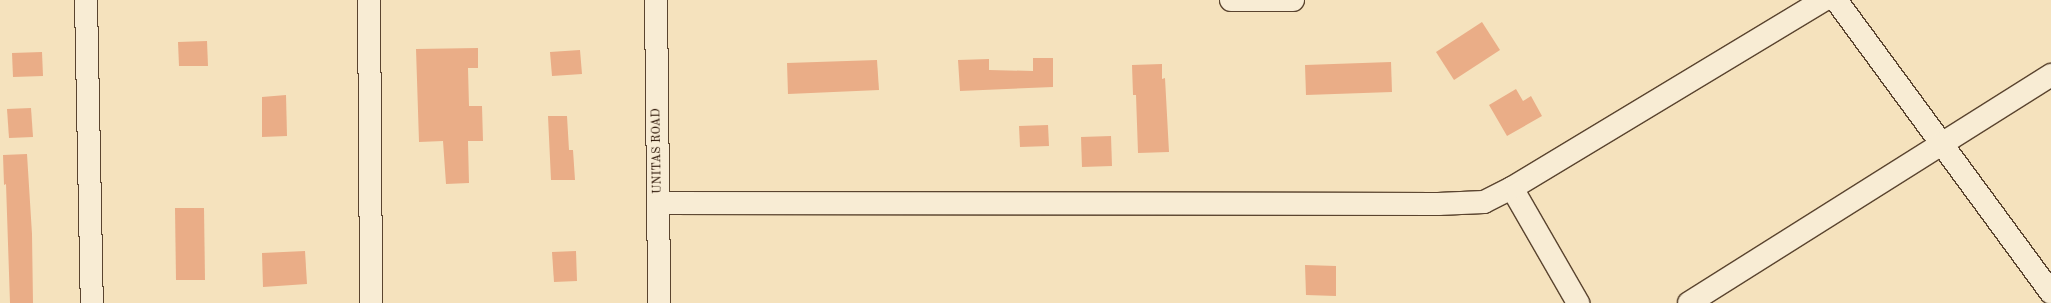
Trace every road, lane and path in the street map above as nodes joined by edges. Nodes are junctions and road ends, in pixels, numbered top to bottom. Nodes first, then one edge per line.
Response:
1 (86, 0) edge
2 (370, 0) edge
3 (656, 0) edge
4 (1231, 0) edge
5 (1293, 0) edge
6 (1824, 0) edge
7 (1836, 0) edge
8 (2051, 75) edge
9 (1940, 145) junction
10 (1512, 188) junction
11 (658, 203) junction
12 (2051, 293) edge
13 (2051, 299) edge
14 (92, 303) edge
15 (371, 303) edge
16 (659, 303) edge
17 (1578, 303) edge
18 (1689, 303) edge
19 (2045, 303) edge

1 - 14 street
2 - 15 street
3 - 11 street, UNITAS ROAD
4 - 5 street
6 - 10 street
7 - 9 street
8 - 9 street
9 - 12 street
9 - 18 street
10 - 11 street
10 - 17 street
11 - 16 street, UNITAS ROAD
13 - 19 street

